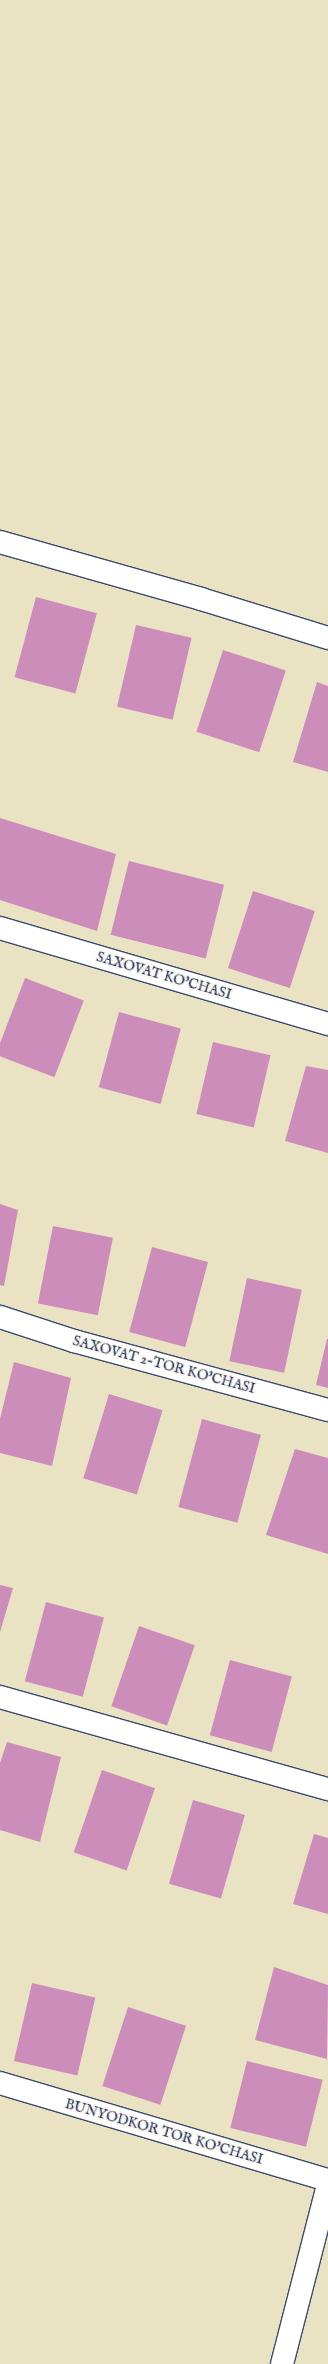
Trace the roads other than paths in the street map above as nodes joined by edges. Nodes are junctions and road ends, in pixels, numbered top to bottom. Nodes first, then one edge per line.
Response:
1 (0, 542) edge
2 (328, 638) edge
3 (0, 928) edge
4 (328, 1024) edge
5 (0, 1317) edge
6 (328, 1410) edge
7 (0, 1697) edge
8 (328, 1789) edge
9 (0, 2084) edge
10 (328, 2180) edge
11 (328, 2185) edge
12 (282, 2364) edge

1 - 2 street
3 - 4 street, SAXOVAT KO'CHASI
5 - 6 street, SAXOVAT 2-TOR KO'CHASI
7 - 8 street
9 - 10 street, BUNYODKOR TOR KO'CHASI
11 - 12 street

